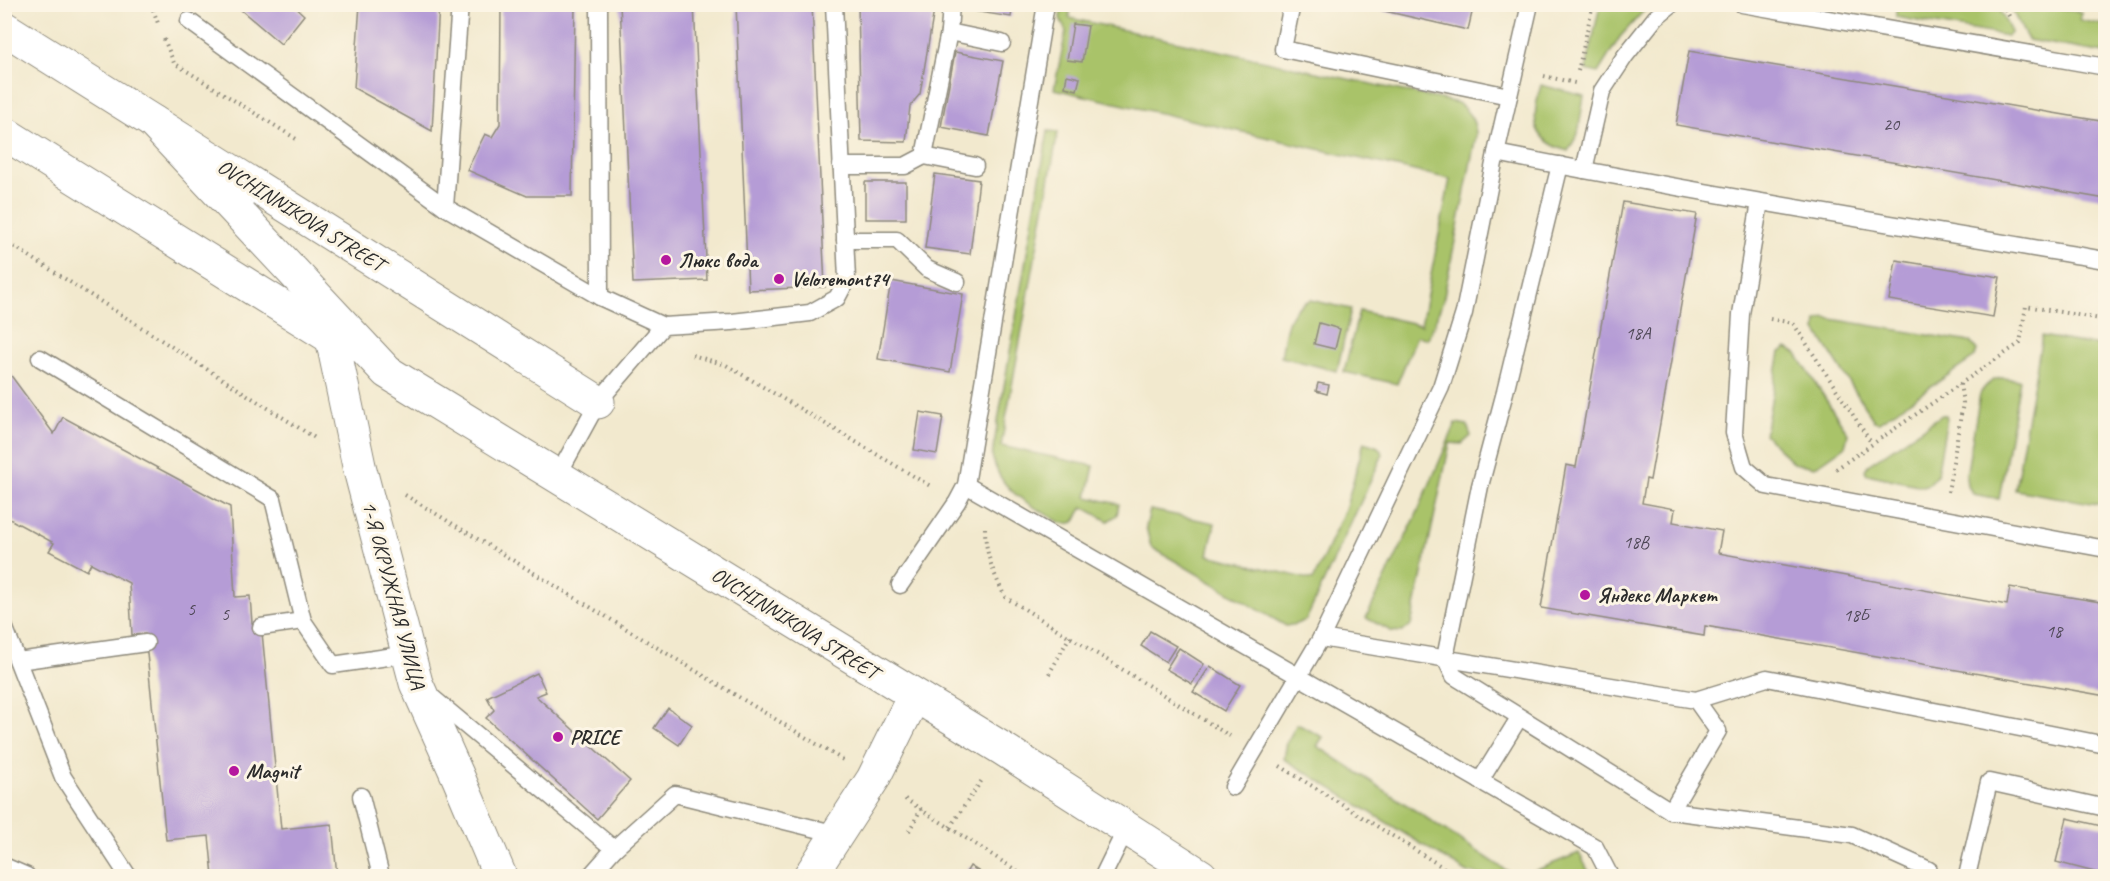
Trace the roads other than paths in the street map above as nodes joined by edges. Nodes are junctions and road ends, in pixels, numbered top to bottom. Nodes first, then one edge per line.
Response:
1 (460, 4) edge
2 (599, 4) edge
3 (834, 4) edge
4 (951, 4) edge
5 (1046, 4) edge
6 (1292, 4) edge
7 (1530, 4) edge
8 (1672, 4) edge
9 (1742, 4) edge
10 (189, 21) dead end
11 (4, 28) edge
12 (949, 32) junction
13 (1002, 43) dead end
14 (2106, 67) edge
15 (1509, 96) junction
16 (153, 122) junction
17 (4, 133) edge
18 (1496, 153) junction
19 (924, 156) junction
20 (1560, 165) junction
21 (841, 166) junction
22 (975, 166) dead end
23 (1584, 170) junction
24 (1760, 202) junction
25 (445, 207) junction
26 (845, 240) junction
27 (2106, 260) edge
28 (957, 282) dead end
29 (600, 297) junction
30 (663, 326) junction
31 (40, 358) dead end
32 (598, 402) junction
33 (557, 477) junction
34 (966, 485) junction
35 (2106, 549) edge
36 (900, 585) dead end
37 (303, 621) junction
38 (4, 626) edge
39 (261, 627) dead end
40 (1321, 638) junction
41 (146, 643) dead end
42 (1445, 658) junction
43 (18, 661) junction
44 (412, 669) junction
45 (1299, 676) junction
46 (914, 696) junction
47 (1696, 700) junction
48 (1519, 717) junction
49 (2106, 745) edge
50 (1480, 781) junction
51 (1233, 787) dead end
52 (361, 796) dead end
53 (2106, 808) edge
54 (1671, 811) junction
55 (1126, 828) junction
56 (837, 834) junction
57 (614, 849) junction
58 (4, 866) edge
59 (27, 876) edge
60 (128, 876) edge
61 (381, 876) edge
62 (500, 876) edge
63 (590, 876) edge
64 (810, 876) edge
65 (1103, 876) edge
66 (1201, 876) edge
67 (1610, 876) edge
68 (1931, 876) edge
69 (1967, 876) edge

1 - 25 lane
2 - 29 lane
3 - 21 lane
4 - 12 lane
5 - 34 lane
6 - 15 lane
7 - 15 lane
8 - 23 lane
9 - 14 lane
10 - 25 lane
11 - 16 main road, OVCHINNIKOVA STREET
12 - 13 lane
12 - 19 lane
15 - 18 lane
16 - 32 main road, OVCHINNIKOVA STREET
16 - 33 main road, OVCHINNIKOVA STREET
17 - 44 main road, 1-Я ОКРУЖНАЯ УЛИЦА
18 - 20 lane
18 - 40 lane
19 - 21 lane
19 - 22 lane
20 - 23 lane
20 - 42 lane
21 - 26 lane
23 - 24 lane
24 - 27 lane
24 - 35 lane
25 - 29 lane
26 - 28 lane
26 - 30 lane
29 - 30 lane
30 - 32 lane
31 - 37 lane
32 - 33 lane
33 - 46 main road, OVCHINNIKOVA STREET
34 - 36 lane
34 - 45 lane
37 - 39 lane
37 - 44 lane
38 - 43 lane
40 - 42 lane
40 - 45 lane
41 - 43 lane
42 - 47 lane
42 - 48 lane
43 - 60 lane
44 - 57 lane
44 - 62 main road, 1-Я ОКРУЖНАЯ УЛИЦА
45 - 50 lane
45 - 51 lane
46 - 55 main road, OVCHINNIKOVA STREET
46 - 56 main road
47 - 49 lane
47 - 54 lane
48 - 50 lane
48 - 54 lane
50 - 67 lane
52 - 61 lane
53 - 69 lane
54 - 68 lane
55 - 65 lane
55 - 66 main road, OVCHINNIKOVA STREET
56 - 57 lane
56 - 64 main road
57 - 63 lane
58 - 59 lane

